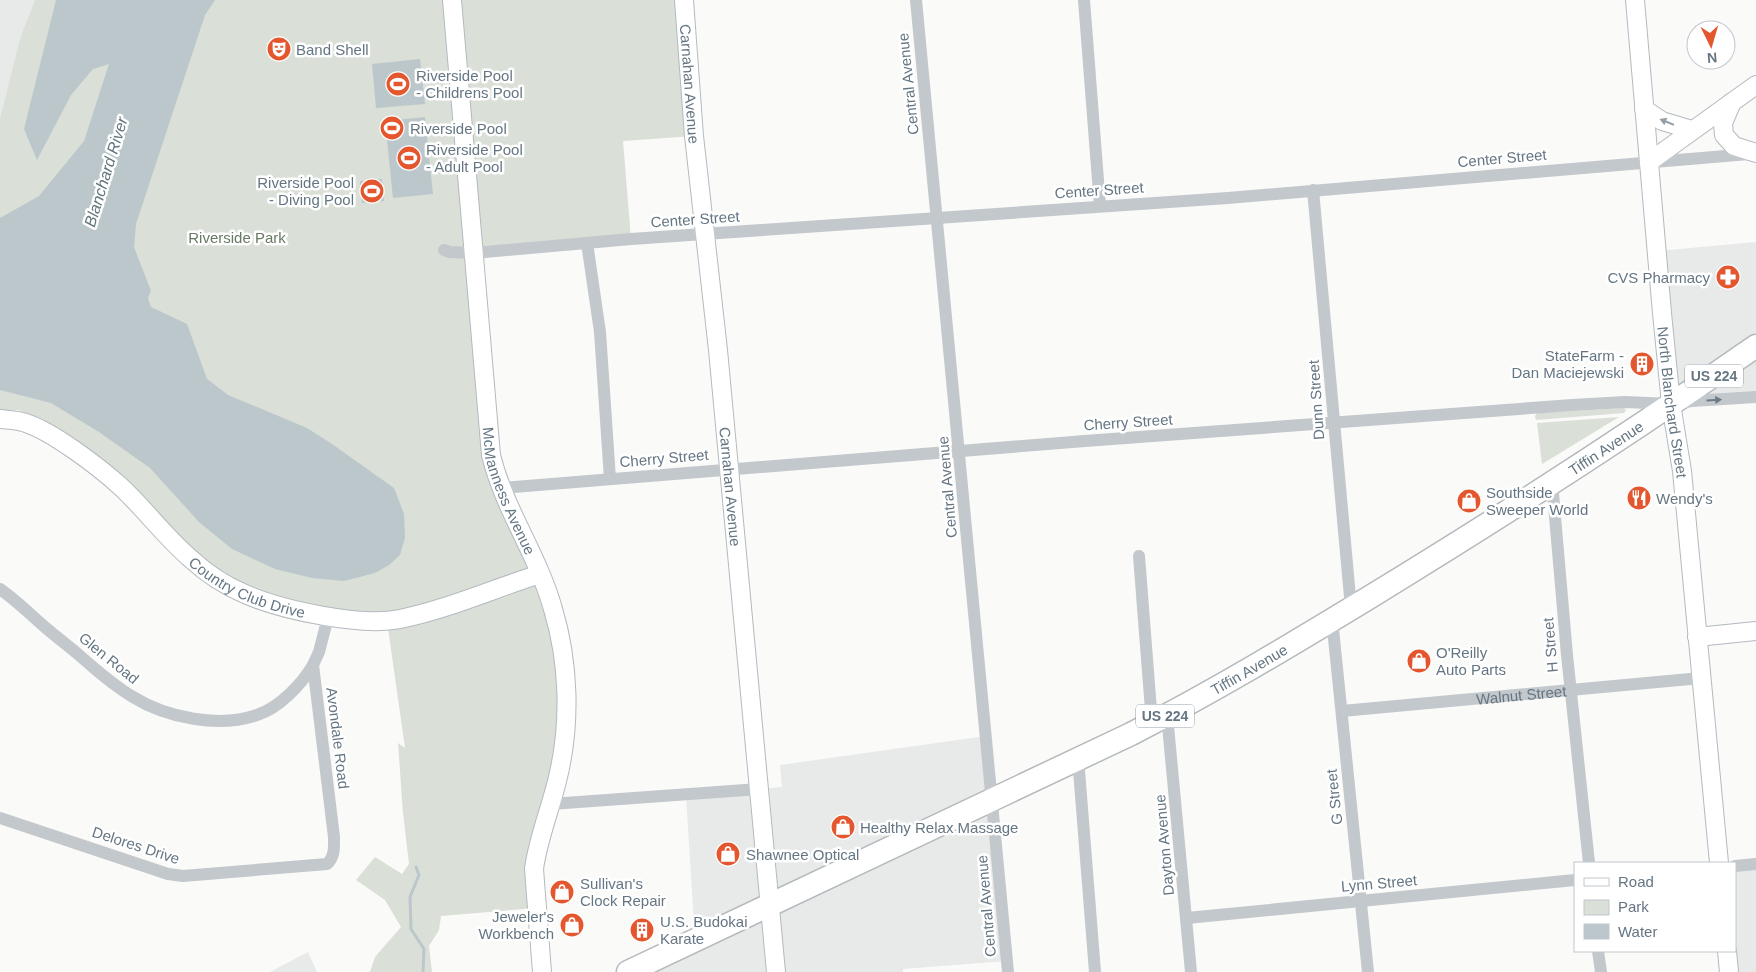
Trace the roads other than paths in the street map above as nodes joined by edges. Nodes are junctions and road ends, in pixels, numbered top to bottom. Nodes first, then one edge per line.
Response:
1 (452, 0) edge
2 (684, 0) edge
3 (916, 0) edge
4 (1084, 0) edge
5 (1634, 0) edge
6 (1756, 85) edge
7 (1732, 102) junction
8 (1644, 109) junction
9 (1692, 130) junction
10 (1756, 153) edge
11 (1649, 162) junction
12 (1313, 190) junction
13 (1100, 206) junction
14 (938, 218) junction
15 (705, 234) junction
16 (588, 243) junction
17 (444, 250) dead end
18 (474, 253) junction
19 (1756, 346) edge
20 (1756, 397) edge
21 (1672, 404) junction
22 (0, 419) edge
23 (1334, 424) junction
24 (960, 452) junction
25 (729, 469) junction
26 (610, 479) junction
27 (1552, 482) junction
28 (502, 488) junction
29 (1139, 556) dead end
30 (540, 574) junction
31 (0, 589) edge
32 (1342, 614) junction
33 (328, 617) junction
34 (1756, 631) edge
35 (1697, 637) junction
36 (313, 665) junction
37 (1701, 678) junction
38 (1571, 690) junction
39 (1342, 711) junction
40 (1160, 719) junction
41 (1078, 758) junction
42 (759, 790) junction
43 (992, 799) junction
44 (551, 804) junction
45 (0, 818) edge
46 (1589, 862) edge
47 (1719, 862) edge
48 (326, 864) joint
49 (1756, 864) edge
50 (1736, 866) edge
51 (1574, 880) edge
52 (1361, 901) junction
53 (770, 904) junction
54 (1187, 918) junction
55 (1598, 952) edge
56 (1727, 952) edge
57 (542, 972) edge
58 (628, 972) edge
59 (776, 972) edge
60 (1008, 972) edge
61 (1096, 972) edge
62 (1191, 972) edge
63 (1368, 972) edge
64 (1601, 972) edge
65 (1729, 972) edge

1 - 18 street, McManness Avenue
2 - 15 street, Carnahan Avenue
3 - 14 street, Central Avenue
4 - 13 street
5 - 8 street, North Blanchard Street
6 - 7 street
7 - 9 street
7 - 10 street
9 -> 8 street
8 - 11 street, North Blanchard Street
9 - 11 street
10 - 11 street, Center Street
11 - 12 street, Center Street
11 - 21 street, North Blanchard Street
12 - 13 street, Center Street
12 - 23 street, Dunn Street
13 - 14 street, Center Street
14 - 15 street, Center Street
14 - 24 street, Central Avenue
15 - 16 street, Center Street
15 - 25 street, Carnahan Avenue
16 - 18 street, Center Street
16 - 26 street
17 - 18 street, Center Street
18 - 28 street, McManness Avenue
19 - 21 highway, Tiffin Avenue / US 224
21 -> 20 street, Cherry Street
21 - 23 street, Cherry Street
21 - 27 highway, Tiffin Avenue / US 224
21 - 35 street, North Blanchard Street
22 - 33 street, Country Club Drive
23 - 24 street, Cherry Street
23 - 32 street, Dunn Street
24 - 25 street, Cherry Street
24 - 43 street, Central Avenue
25 - 26 street, Cherry Street
25 - 42 street, Carnahan Avenue
26 - 28 street, Cherry Street
27 - 32 highway, Tiffin Avenue / US 224
27 - 38 street, H Street
28 - 30 street, McManness Avenue
29 - 40 street, Dayton Avenue
30 - 33 street, Country Club Drive
30 - 44 street, McManness Avenue
31 - 36 street, Glen Road
32 - 39 street, G Street
32 - 40 highway, Tiffin Avenue / US 224
33 - 36 street, Avondale Road
34 - 35 street
35 - 37 street, North Blanchard Street
36 - 48 street, Avondale Road
37 - 38 street, Walnut Street
37 - 47 street, North Blanchard Street
38 - 39 street, Walnut Street
38 - 46 street, H Street
39 - 52 street, G Street
40 - 41 highway, Tiffin Avenue / US 224
40 - 54 street, Dayton Avenue
41 - 43 highway, Tiffin Avenue / US 224
41 - 61 street
42 - 44 street
42 - 53 street, Carnahan Avenue
43 - 53 highway, Tiffin Avenue / US 224
43 - 60 street, Central Avenue
44 - 57 street, McManness Avenue
45 - 48 street, Delores Drive
49 - 50 street
51 - 52 street, Lynn Street
52 - 54 street, Lynn Street
52 - 63 street, G Street
53 - 58 highway, Tiffin Avenue / US 224
53 - 59 street, Carnahan Avenue
54 - 62 street, Dayton Avenue
55 - 64 street
56 - 65 street

